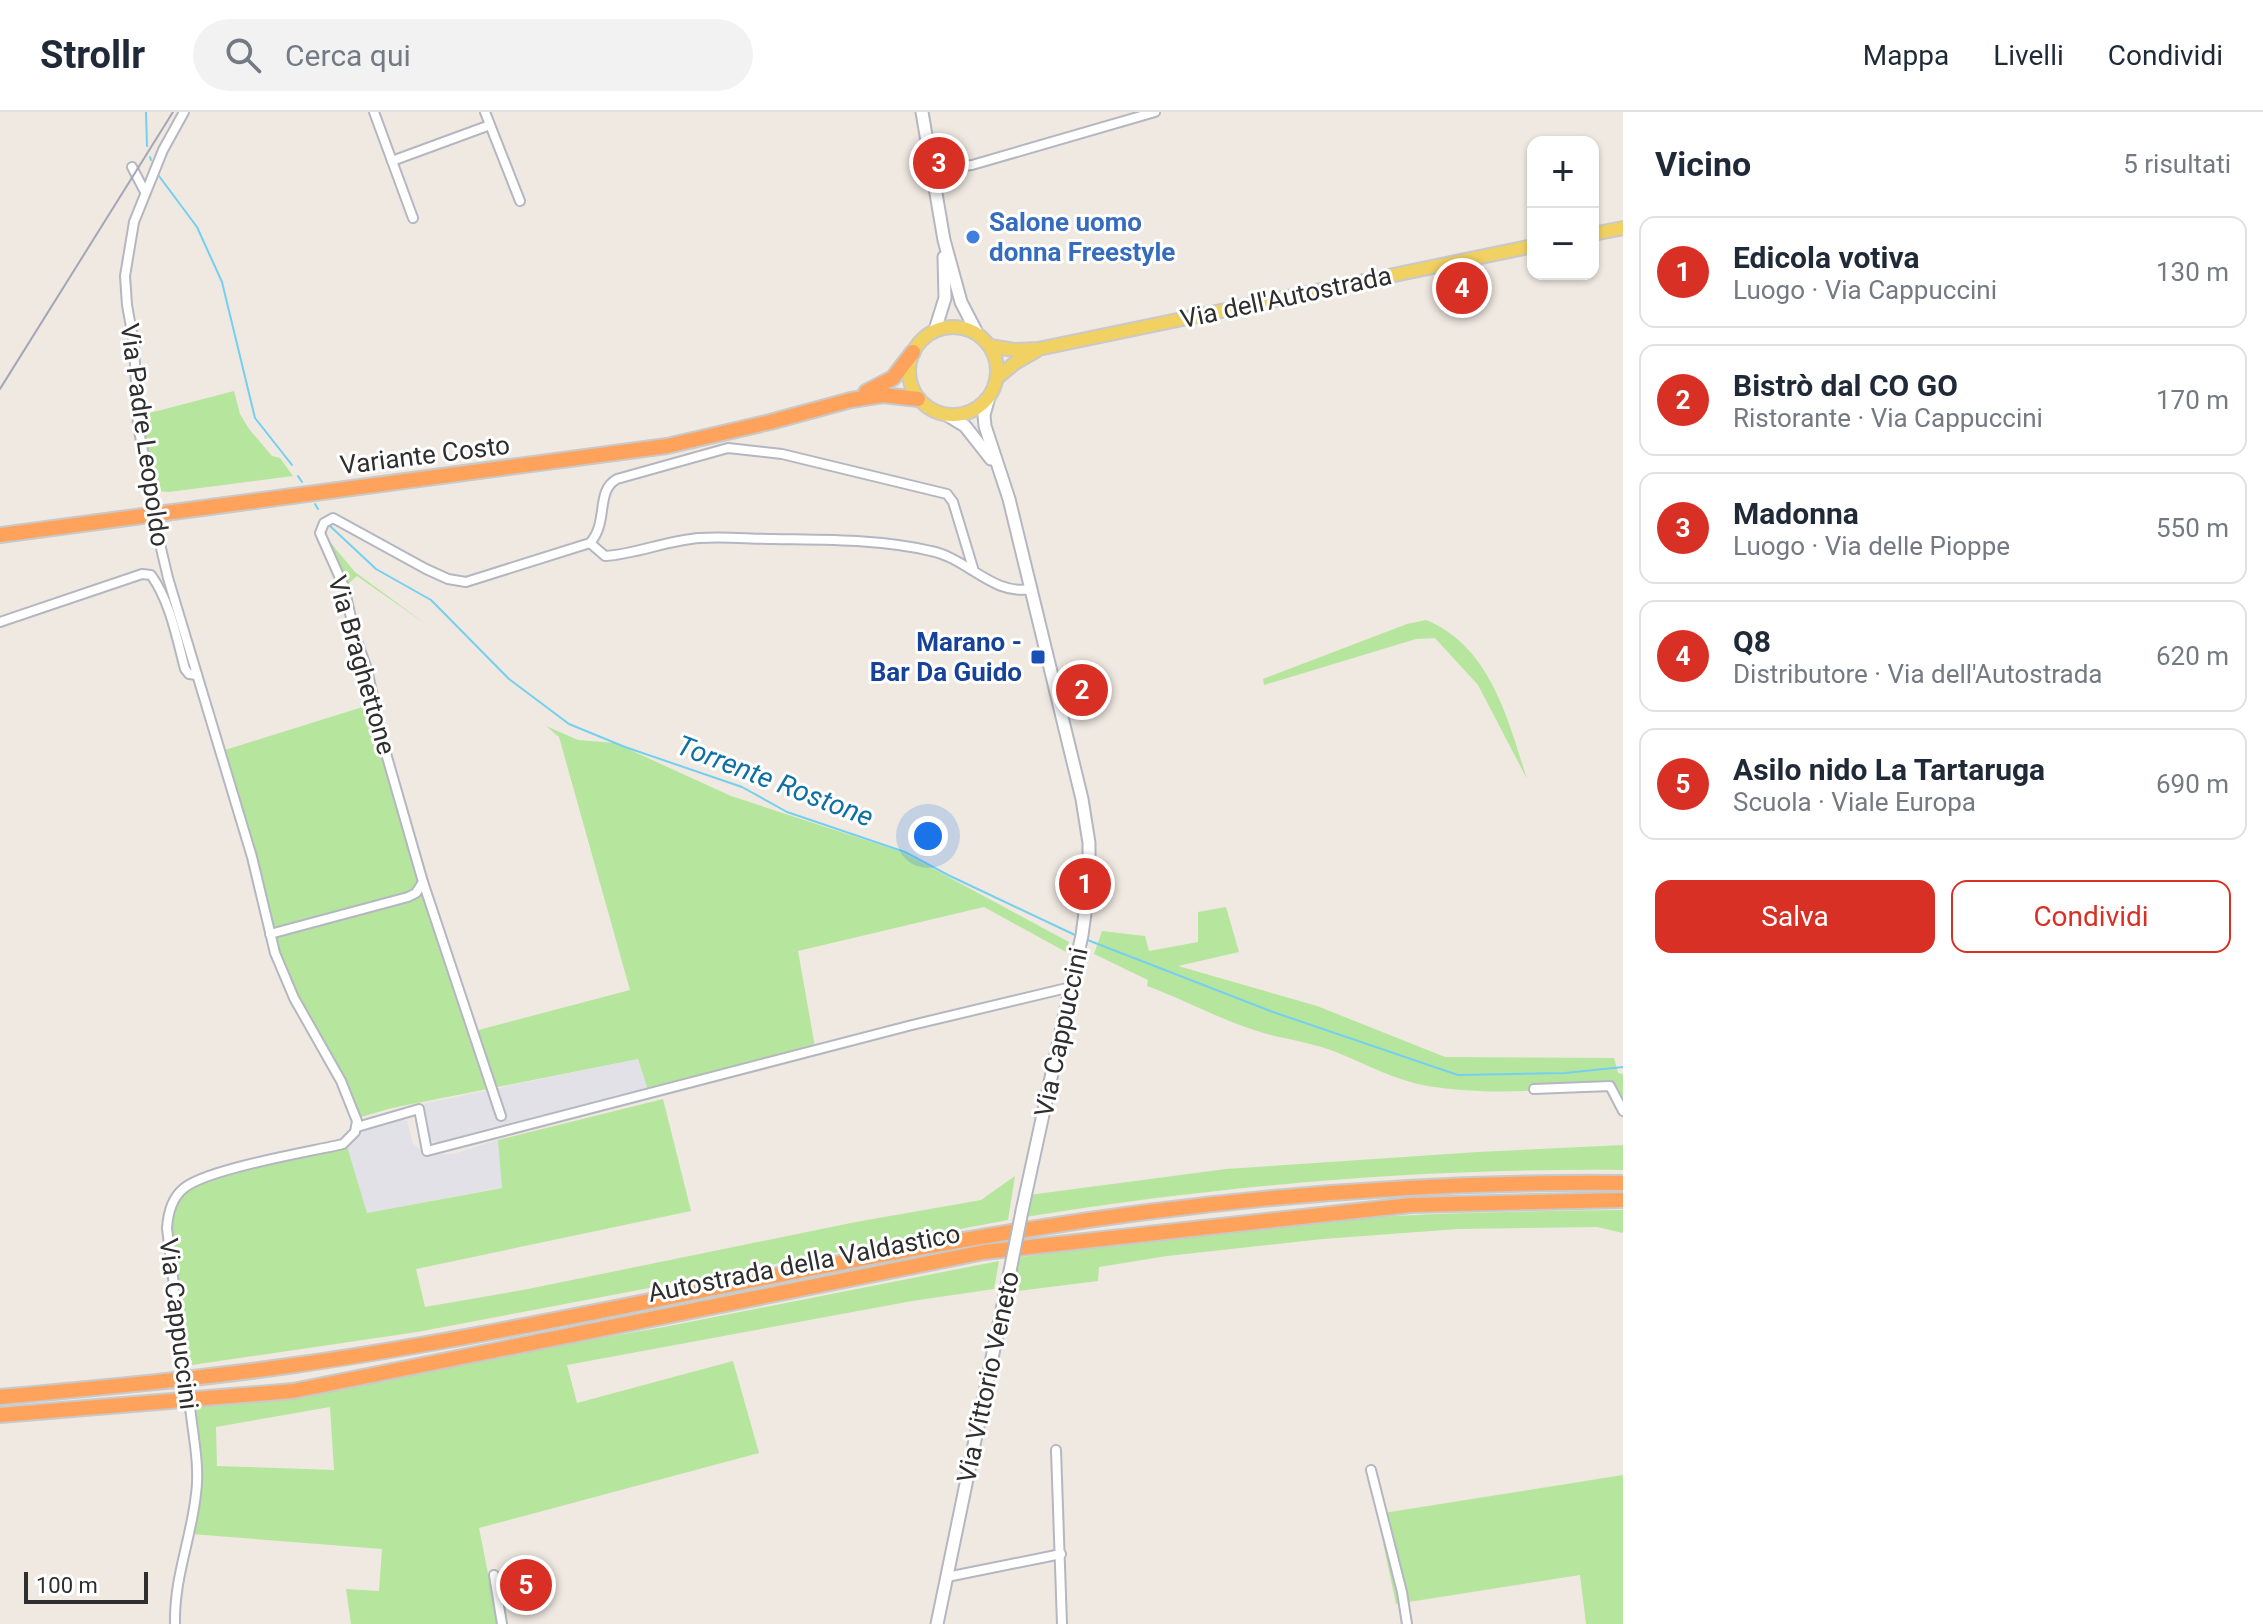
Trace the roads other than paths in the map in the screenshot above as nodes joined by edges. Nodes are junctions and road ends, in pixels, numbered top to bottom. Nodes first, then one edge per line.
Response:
1 (184, 112) edge
2 (374, 112) edge
3 (485, 112) edge
4 (922, 112) edge
5 (1155, 112) edge
6 (490, 125) junction
7 (392, 161) junction
8 (132, 167) dead end
9 (931, 170) junction
10 (145, 192) junction
11 (520, 201) dead end
12 (413, 218) dead end
13 (1623, 228) edge
14 (1599, 233) edge
15 (944, 240) junction
16 (1527, 247) edge
17 (935, 330) junction
18 (977, 333) junction
19 (990, 346) junction
20 (1038, 349) junction
21 (913, 352) junction
22 (997, 378) junction
23 (989, 397) junction
24 (918, 399) junction
25 (851, 400) junction
26 (947, 415) junction
27 (996, 465) junction
28 (0, 535) edge
29 (590, 543) junction
30 (973, 568) junction
31 (1030, 589) junction
32 (0, 622) edge
33 (197, 675) junction
34 (423, 882) junction
35 (270, 934) junction
36 (1071, 987) junction
37 (1534, 1089) dead end
38 (1623, 1111) edge
39 (501, 1116) dead end
40 (357, 1127) junction
41 (1039, 1131) joint
42 (1623, 1183) edge
43 (1623, 1200) edge
44 (0, 1397) edge
45 (0, 1415) edge
46 (1056, 1450) dead end
47 (1371, 1470) dead end
48 (1061, 1554) junction
49 (494, 1575) dead end
50 (947, 1577) junction
51 (175, 1624) edge
52 (502, 1624) edge
53 (937, 1624) edge
54 (1062, 1624) edge
55 (1407, 1624) edge

1 - 10 street, Via Padre Leopoldo
2 - 7 street
3 - 6 street
4 - 9 main road
5 - 9 street
6 - 7 street
6 - 11 street
7 - 12 street
8 - 10 street
9 - 15 main road
10 - 33 street, Via Padre Leopoldo, bridge
13 - 14 main road
15 - 17 main road
15 - 18 main road
16 - 20 main road, Via dell'Autostrada
17 - 18 main road
17 - 21 main road
18 - 19 main road
19 - 20 main road
19 - 22 main road
20 - 22 main road
21 - 24 main road
21 - 25 highway
22 - 23 main road
23 - 26 main road
23 - 27 main road, Via Cappuccini
24 - 25 highway
24 - 26 main road
25 - 28 highway, Variante Costo
26 - 27 main road, Via Cappuccini
27 - 31 main road, Via Cappuccini
29 - 30 street
29 - 30 street
29 - 34 street, Via Braghettone
30 - 31 street
31 - 36 main road, Via Cappuccini
32 - 33 street, Via Padre Leopoldo
33 - 35 street, Via Padre Leopoldo
34 - 35 street
34 - 39 street
35 - 40 street
36 - 40 street, Via Cappuccini
36 - 41 main road, Via Cappuccini
37 - 38 street
40 - 51 street, Via Cappuccini, bridge
41 - 50 main road, Via Vittorio Veneto, bridge
42 - 44 highway, Autostrada della Valdastico
43 - 45 highway, Autostrada della Valdastico
46 - 48 street
47 - 55 street
48 - 50 street
48 - 54 street
49 - 52 street
50 - 53 main road, Via Vittorio Veneto

